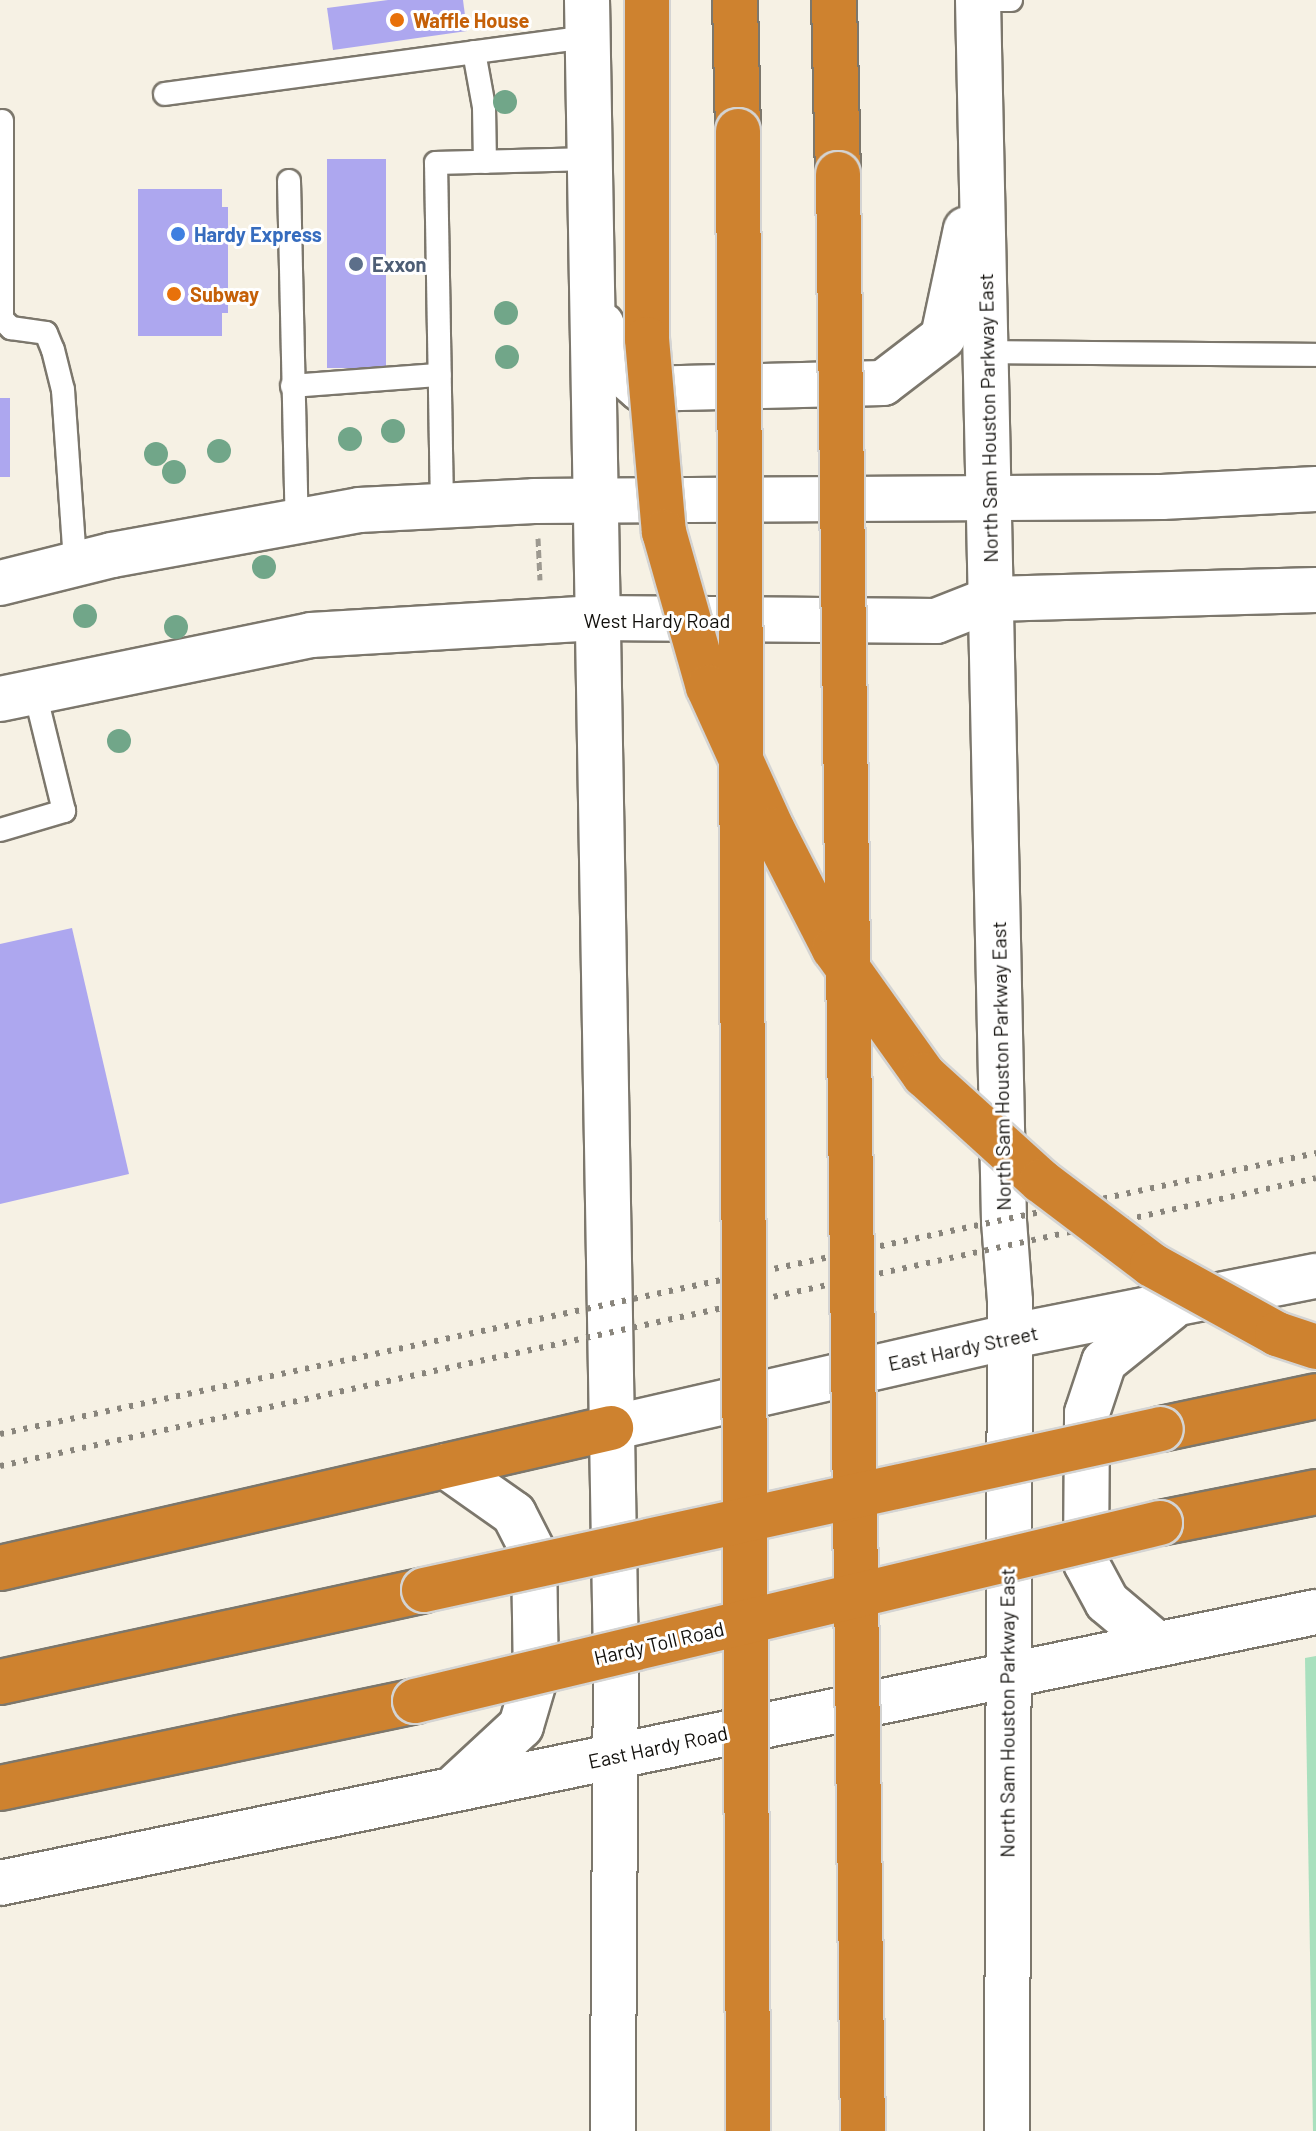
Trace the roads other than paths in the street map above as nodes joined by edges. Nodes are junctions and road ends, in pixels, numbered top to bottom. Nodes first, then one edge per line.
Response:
1 (647, 0) edge
2 (735, 0) edge
3 (834, 0) edge
4 (978, 0) edge
5 (1011, 0) edge
6 (588, 18) edge
7 (474, 52) junction
8 (165, 94) dead end
9 (2, 121) dead end
10 (590, 159) junction
11 (982, 159) junction
12 (485, 162) junction
13 (289, 181) dead end
14 (592, 240) junction
15 (986, 352) junction
16 (1316, 355) edge
17 (440, 375) junction
18 (292, 386) junction
19 (1316, 489) edge
20 (989, 499) junction
21 (595, 502) junction
22 (442, 506) junction
23 (297, 521) junction
24 (75, 563) junction
25 (0, 583) edge
26 (1316, 590) edge
27 (992, 599) junction
28 (596, 618) junction
29 (17, 694) edge
30 (0, 830) edge
31 (1316, 1276) edge
32 (1176, 1304) junction
33 (1007, 1337) junction
34 (1316, 1347) edge
35 (1316, 1396) edge
36 (611, 1428) junction
37 (446, 1466) junction
38 (1316, 1492) edge
39 (0, 1568) edge
40 (1316, 1612) edge
41 (1157, 1644) junction
42 (1007, 1675) junction
43 (0, 1682) edge
44 (617, 1755) junction
45 (0, 1788) edge
46 (453, 1789) junction
47 (0, 1883) edge
48 (613, 2131) edge
49 (748, 2131) edge
50 (863, 2131) edge
51 (1007, 2131) edge

1 - 34 highway, bridge
2 - 49 highway, bridge
3 - 50 highway, bridge
4 - 5 lane
4 - 11 main road, North Sam Houston Parkway East
6 - 7 lane
6 - 10 main road
7 - 8 lane
7 - 12 lane
9 - 24 lane
10 - 12 lane
10 - 14 main road
11 - 14 main road
11 - 15 main road, North Sam Houston Parkway East
12 - 17 lane
13 - 18 lane
14 - 21 main road
15 - 16 lane
15 - 20 main road, North Sam Houston Parkway East
17 - 18 lane
17 - 22 lane
18 - 23 lane
19 - 20 main road
20 - 21 main road
20 - 27 main road, North Sam Houston Parkway East
21 - 22 main road
21 - 28 main road
22 - 23 main road
23 - 24 main road
24 - 25 main road
26 - 27 main road, West Hardy Road
27 - 28 main road, West Hardy Road
27 - 33 main road, North Sam Houston Parkway East
28 - 29 main road, West Hardy Road
28 - 36 main road
29 - 30 lane
31 - 32 main road, East Hardy Street
32 - 33 main road, East Hardy Street
32 - 41 main road
33 - 36 main road, East Hardy Street
33 - 42 main road, North Sam Houston Parkway East
35 - 43 highway, bridge
36 - 37 highway
36 - 44 main road
37 - 39 highway
37 - 46 main road
38 - 45 highway, Hardy Toll Road, bridge
40 - 41 main road, East Hardy Road
41 - 42 main road, East Hardy Road
42 - 44 main road, East Hardy Road
42 - 51 main road, North Sam Houston Parkway East
44 - 46 main road, East Hardy Road
44 - 48 main road
46 - 47 main road, East Hardy Road

